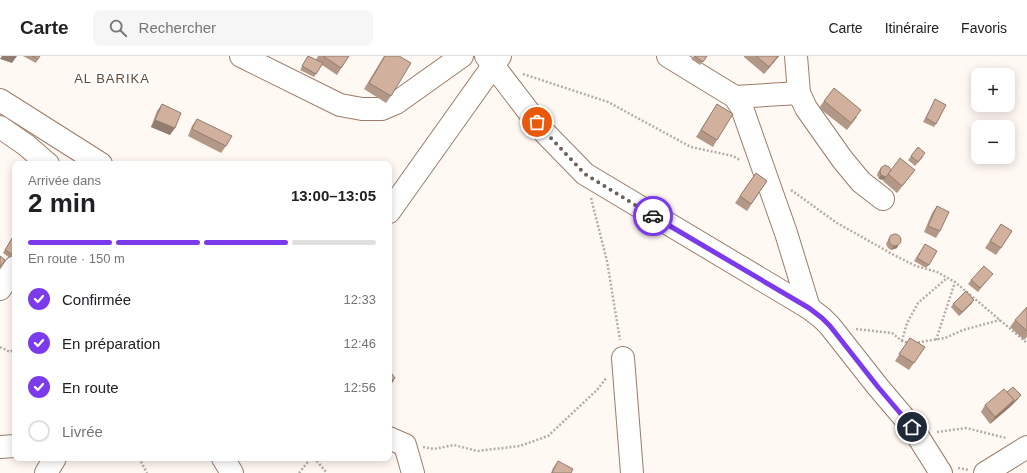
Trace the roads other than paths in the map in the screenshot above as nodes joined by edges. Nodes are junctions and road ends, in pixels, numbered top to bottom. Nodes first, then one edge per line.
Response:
1 (241, 56) edge
2 (462, 56) edge
3 (668, 56) edge
4 (796, 56) edge
5 (493, 59) edge
6 (799, 93) junction
7 (735, 97) junction
8 (0, 100) edge
9 (0, 127) edge
10 (45, 161) edge
11 (92, 161) edge
12 (883, 199) dead end
13 (392, 208) edge
14 (12, 271) edge
15 (0, 289) edge
16 (809, 308) junction
17 (623, 358) road end
18 (397, 441) edge
19 (0, 446) edge
20 (12, 446) edge
21 (1026, 447) edge
22 (53, 461) edge
23 (225, 461) edge
24 (46, 473) edge
25 (232, 473) edge
26 (413, 473) edge
27 (632, 473) edge
28 (941, 473) edge
29 (985, 473) edge

1 - 2 street
3 - 7 street
4 - 6 street
5 - 13 street
5 - 16 street
6 - 7 street
6 - 12 street
7 - 16 street
8 - 11 street
9 - 10 street
14 - 15 street
16 - 28 street
17 - 27 street
18 - 26 street
19 - 20 street
21 - 29 street
22 - 24 street
23 - 25 street

